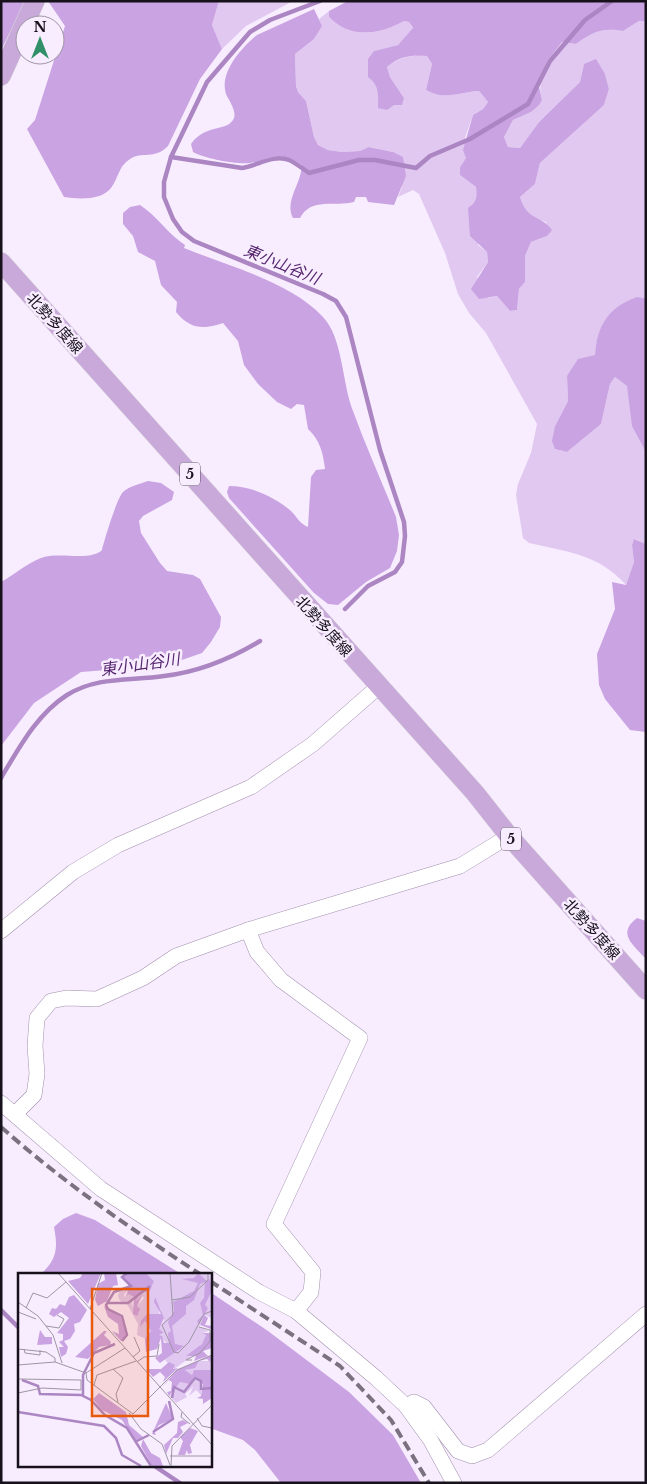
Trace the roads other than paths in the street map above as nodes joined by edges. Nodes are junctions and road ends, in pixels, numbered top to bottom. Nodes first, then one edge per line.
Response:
1 (34, 1) edge
2 (1, 76) edge
3 (1, 262) edge
4 (378, 687) junction
5 (509, 836) junction
6 (248, 930) junction
7 (1, 932) edge
8 (646, 990) edge
9 (1, 1103) edge
10 (15, 1114) junction
11 (296, 1312) junction
12 (646, 1314) edge
13 (406, 1406) junction
14 (454, 1483) edge

1 - 2 main road
3 - 4 main road, 北勢多度線 / 5
4 - 5 main road, 北勢多度線 / 5
4 - 7 street
5 - 6 street
5 - 8 main road, 北勢多度線 / 5
6 - 10 street
6 - 11 street
9 - 10 street
10 - 11 street
11 - 13 street
12 - 13 street
13 - 14 street

